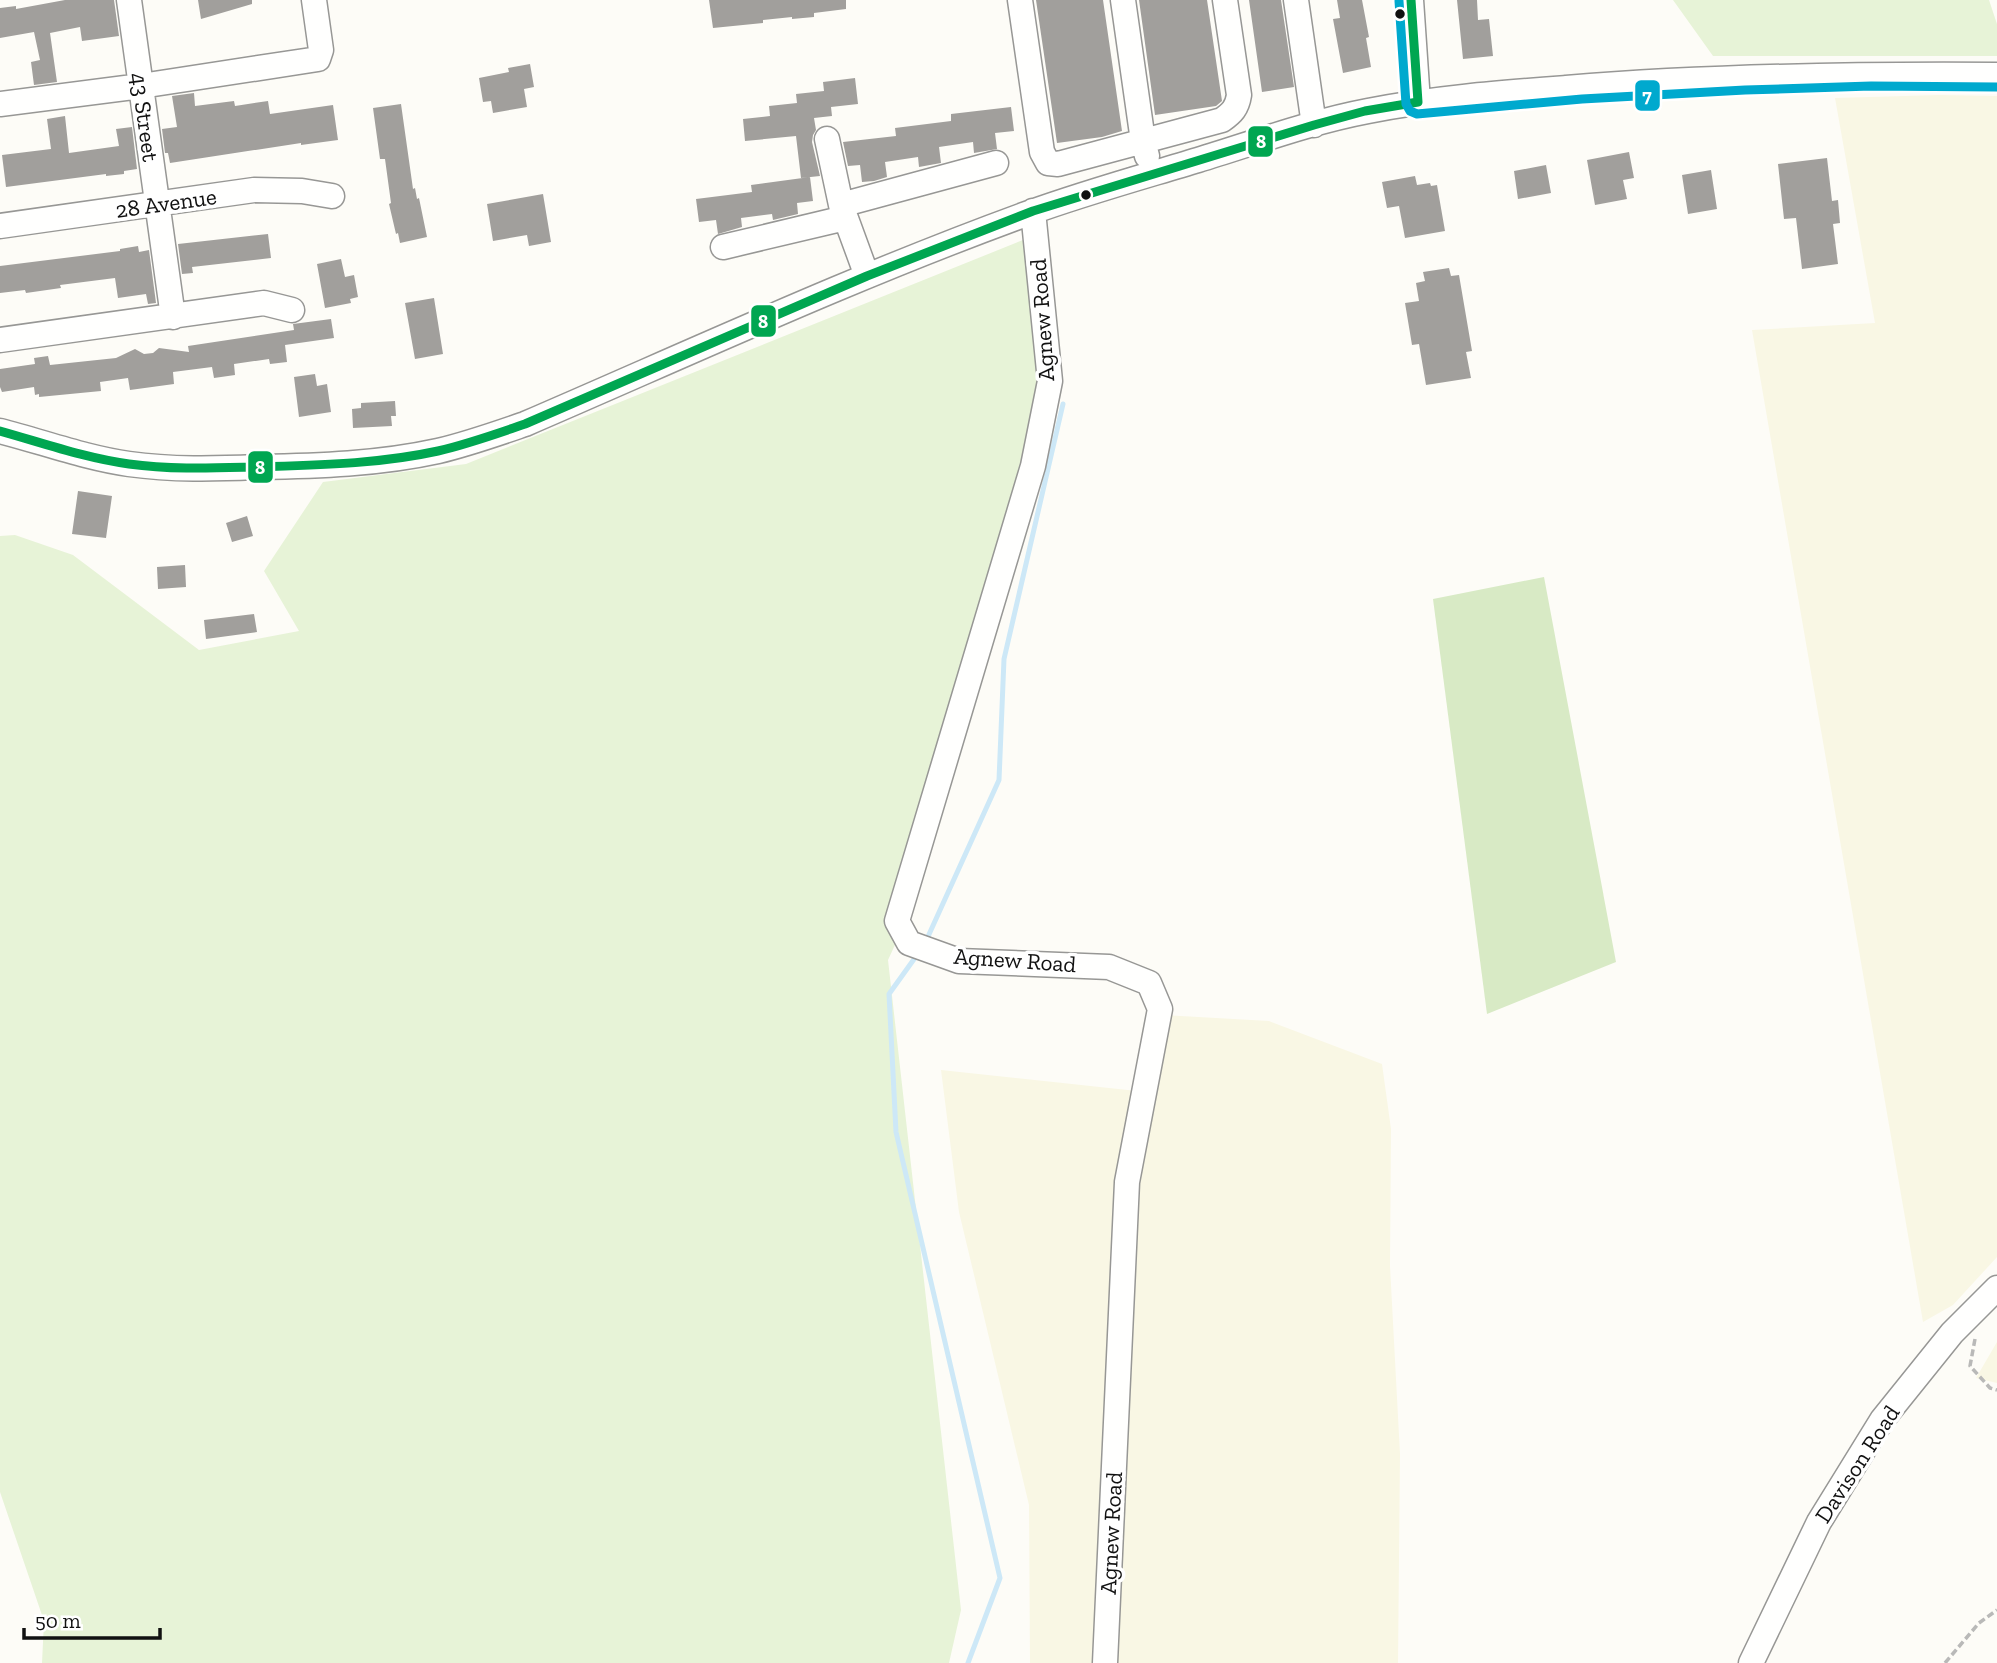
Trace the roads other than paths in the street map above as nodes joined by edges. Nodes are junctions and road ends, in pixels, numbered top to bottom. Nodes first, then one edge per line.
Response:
1 (129, 0) edge
2 (314, 0) edge
3 (1020, 0) edge
4 (1123, 0) edge
5 (1225, 0) edge
6 (1296, 0) edge
7 (1411, 0) edge
8 (1997, 75) edge
9 (141, 86) junction
10 (1418, 102) junction
11 (0, 104) edge
12 (1314, 125) junction
13 (827, 139) dead end
14 (1143, 141) junction
15 (996, 163) dead end
16 (1153, 173) junction
17 (332, 196) dead end
18 (157, 204) junction
19 (843, 211) junction
20 (1033, 211) junction
21 (0, 226) edge
22 (723, 247) dead end
23 (867, 276) junction
24 (292, 310) dead end
25 (173, 317) junction
26 (0, 340) edge
27 (0, 431) edge
28 (1997, 1288) edge
29 (1105, 1663) edge
30 (1751, 1663) edge

1 - 9 street, 43 Street
2 - 9 street
3 - 14 street
4 - 14 street
5 - 14 street
6 - 12 street
7 - 10 street
8 - 10 street
9 - 11 street
9 - 18 street, 43 Street
10 - 12 street
12 - 16 street
13 - 19 street
14 - 16 street
15 - 19 street
16 - 20 street
17 - 18 street, 28 Avenue
18 - 21 street, 28 Avenue
18 - 25 street, 43 Street
19 - 22 street
19 - 23 street
20 - 23 street
20 - 29 street, Agnew Road
23 - 27 street
24 - 25 street
25 - 26 street
28 - 30 street, Davison Road

